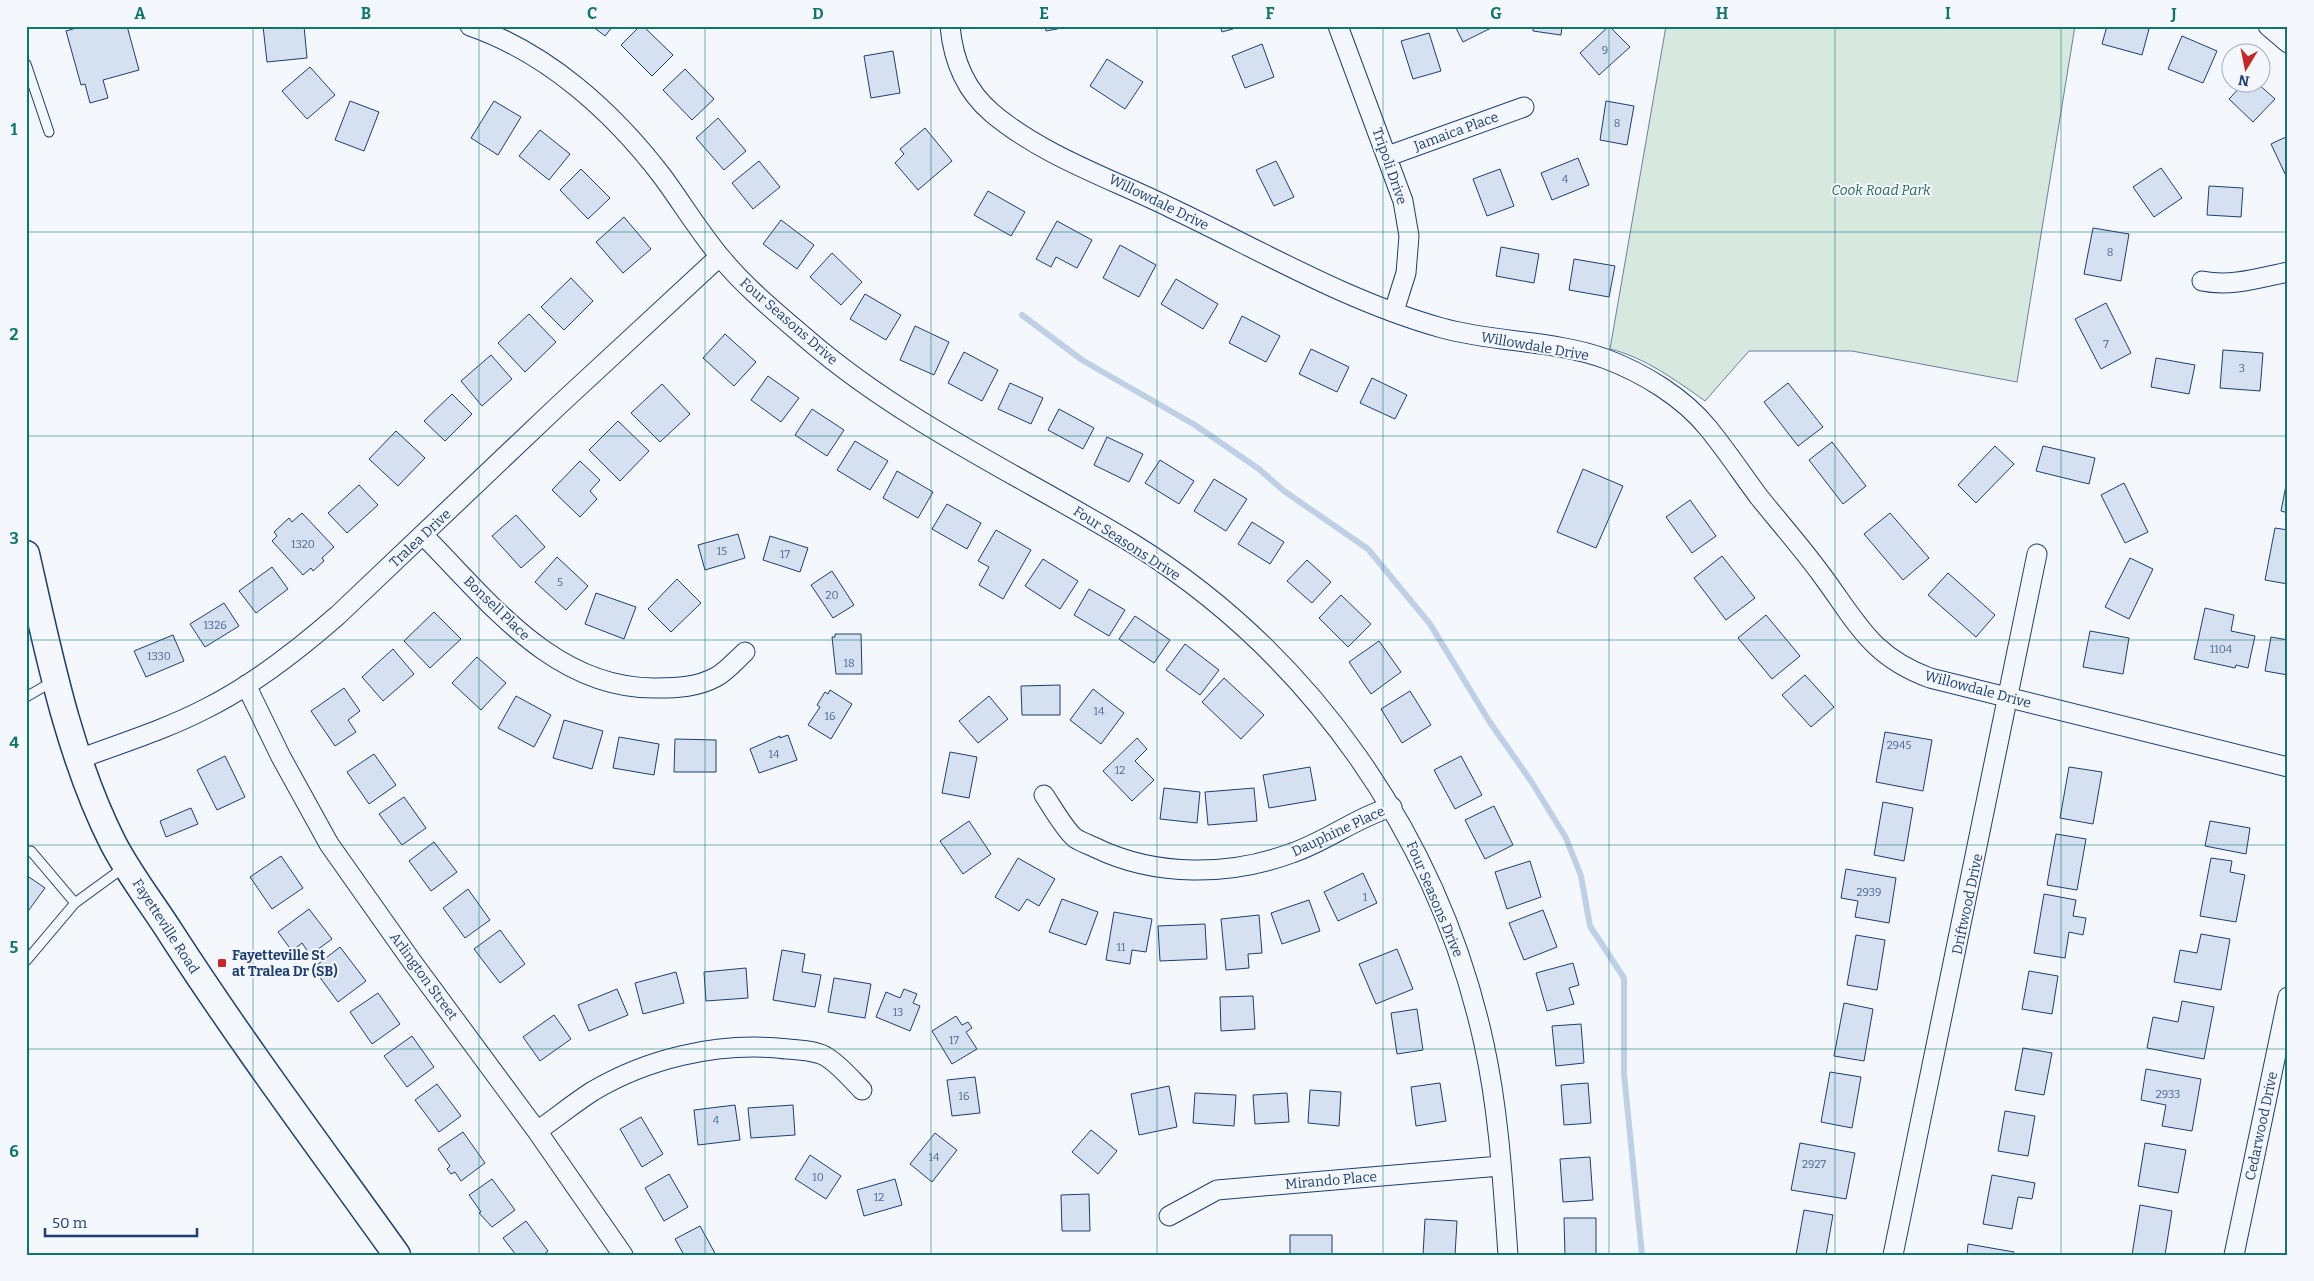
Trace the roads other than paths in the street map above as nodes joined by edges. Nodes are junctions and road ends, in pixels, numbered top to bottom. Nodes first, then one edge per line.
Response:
1 (470, 26) edge
2 (950, 26) edge
3 (1338, 26) edge
4 (2268, 26) edge
5 (2288, 42) edge
6 (26, 64) edge
7 (1524, 107) dead end
8 (48, 132) dead end
9 (1388, 156) junction
10 (719, 256) junction
11 (2288, 272) edge
12 (2202, 281) dead end
13 (1394, 311) junction
14 (423, 535) junction
15 (26, 554) edge
16 (2037, 554) dead end
17 (744, 652) dead end
18 (56, 680) junction
19 (246, 685) junction
20 (26, 697) edge
21 (2009, 698) junction
22 (80, 759) junction
23 (2288, 766) edge
24 (1044, 795) dead end
25 (1392, 807) junction
26 (26, 852) edge
27 (126, 866) junction
28 (75, 903) junction
29 (26, 960) edge
30 (2288, 997) edge
31 (862, 1090) dead end
32 (537, 1131) junction
33 (1500, 1166) junction
34 (1169, 1216) dead end
35 (397, 1255) edge
36 (623, 1255) edge
37 (1508, 1255) edge
38 (1894, 1255) edge
39 (2234, 1255) edge

1 - 10 street, Four Seasons Drive
2 - 13 street, Willowdale Drive
3 - 9 street, Tripoli Drive
4 - 5 street
6 - 8 lane
7 - 9 street, Jamaica Place
9 - 13 street, Tripoli Drive
10 - 14 street, Tralea Drive
10 - 25 street, Four Seasons Drive
11 - 12 street
13 - 21 street, Willowdale Drive
14 - 17 street, Bonsell Place
14 - 19 street, Tralea Drive
15 - 18 main road, Fayetteville Road
16 - 21 street, Driftwood Drive
18 - 20 lane
18 - 22 main road, Fayetteville Road
19 - 22 street, Tralea Drive
19 - 32 street, Arlington Street
21 - 23 street, Willowdale Drive
21 - 38 street, Driftwood Drive
22 - 27 main road, Fayetteville Road
24 - 25 street, Dauphine Place
25 - 33 street, Four Seasons Drive
26 - 28 lane
27 - 28 lane
27 - 35 main road, Fayetteville Road
28 - 29 lane
30 - 39 street, Cedarwood Drive
31 - 32 street
32 - 36 street, Arlington Street
33 - 34 street, Mirando Place
33 - 37 street, Four Seasons Drive

